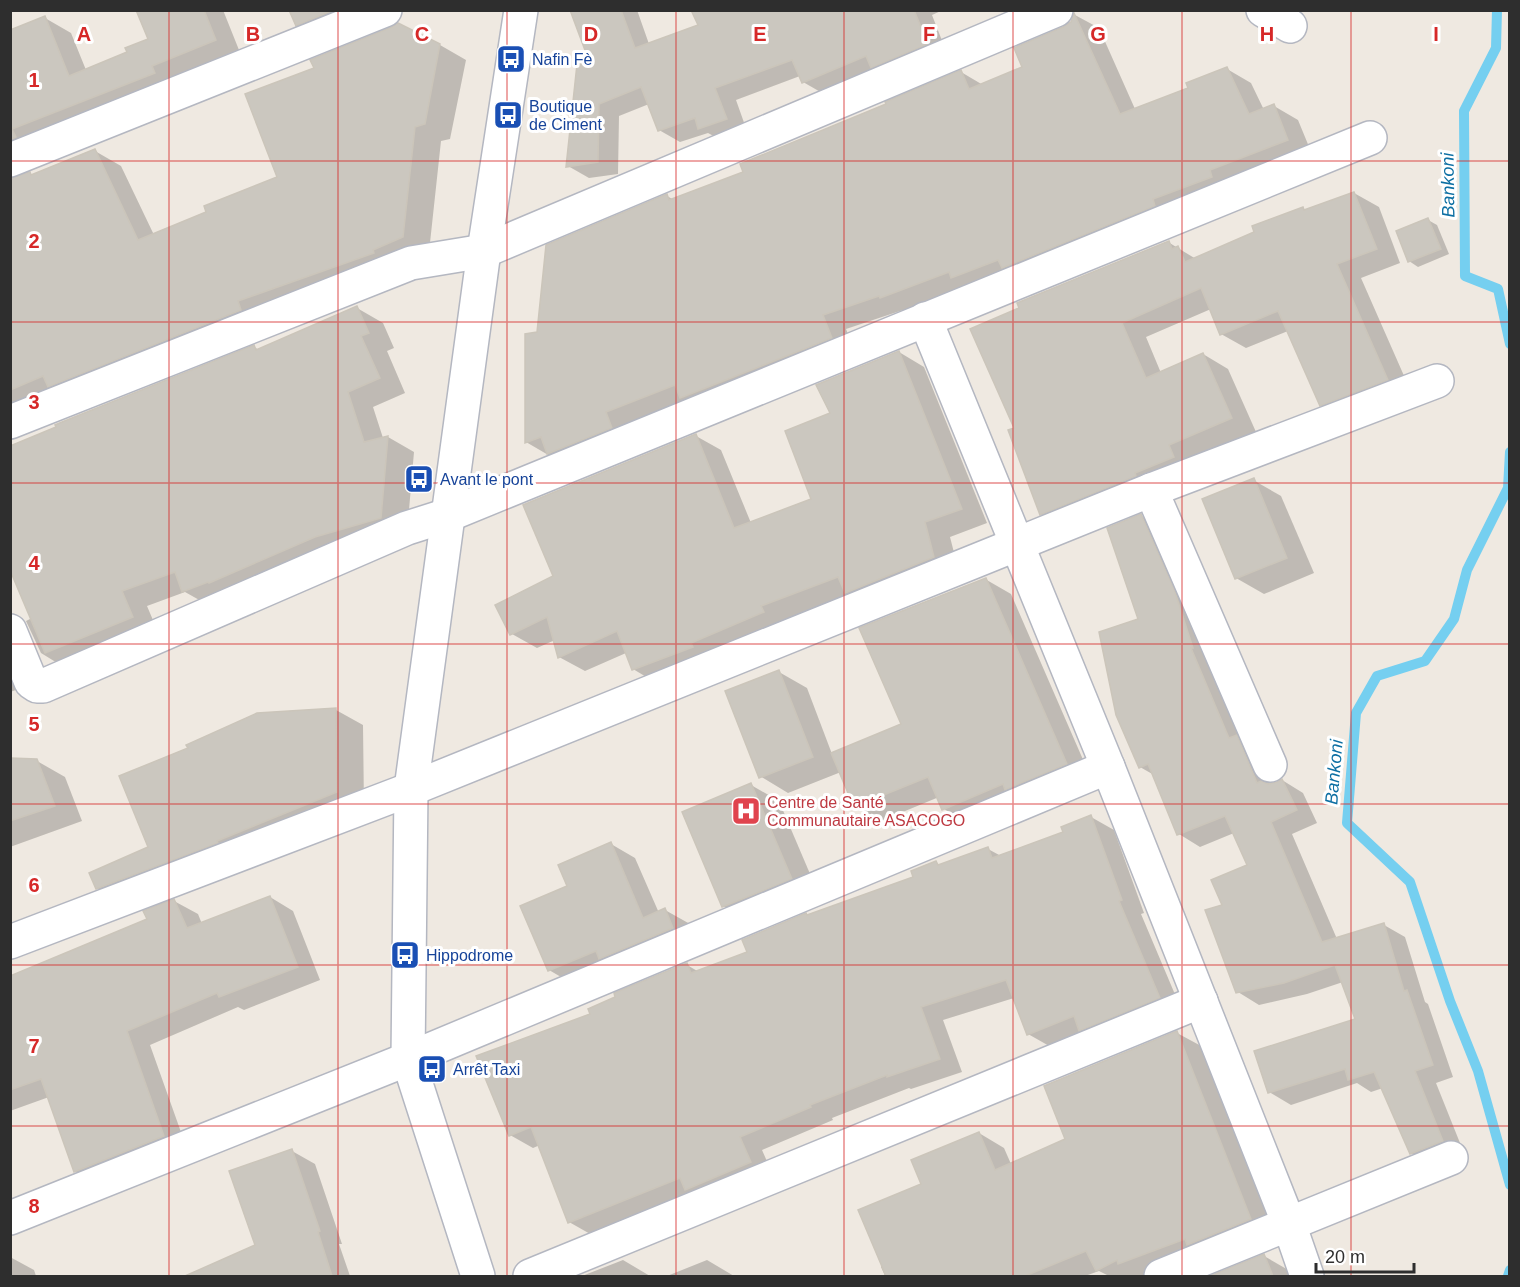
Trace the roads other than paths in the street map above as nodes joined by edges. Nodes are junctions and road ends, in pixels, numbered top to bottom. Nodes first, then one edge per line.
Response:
1 (385, 10) edge
2 (521, 10) edge
3 (1056, 10) edge
4 (1370, 138) dead end
5 (10, 160) edge
6 (484, 251) junction
7 (925, 319) junction
8 (1437, 381) dead end
9 (10, 422) edge
10 (1151, 490) junction
11 (448, 515) junction
12 (1017, 545) junction
13 (10, 631) edge
14 (1270, 765) dead end
15 (1108, 767) junction
16 (411, 789) junction
17 (10, 942) edge
18 (1201, 1001) junction
19 (408, 1059) junction
20 (1451, 1158) dead end
21 (10, 1218) edge
22 (1289, 1224) junction
23 (478, 1276) edge
24 (530, 1276) edge
25 (1161, 1276) edge
26 (1307, 1276) edge

1 - 5 street
2 - 6 street
3 - 6 street
4 - 7 street
6 - 9 street
6 - 11 street
7 - 11 street
7 - 12 street
8 - 10 street
10 - 12 street
10 - 14 street
11 - 13 street
11 - 16 street
12 - 15 street
12 - 16 street
15 - 18 street
15 - 19 street
16 - 17 street
16 - 19 street
18 - 22 street
18 - 24 street
19 - 21 street
19 - 23 street
20 - 22 street
22 - 25 street
22 - 26 street

